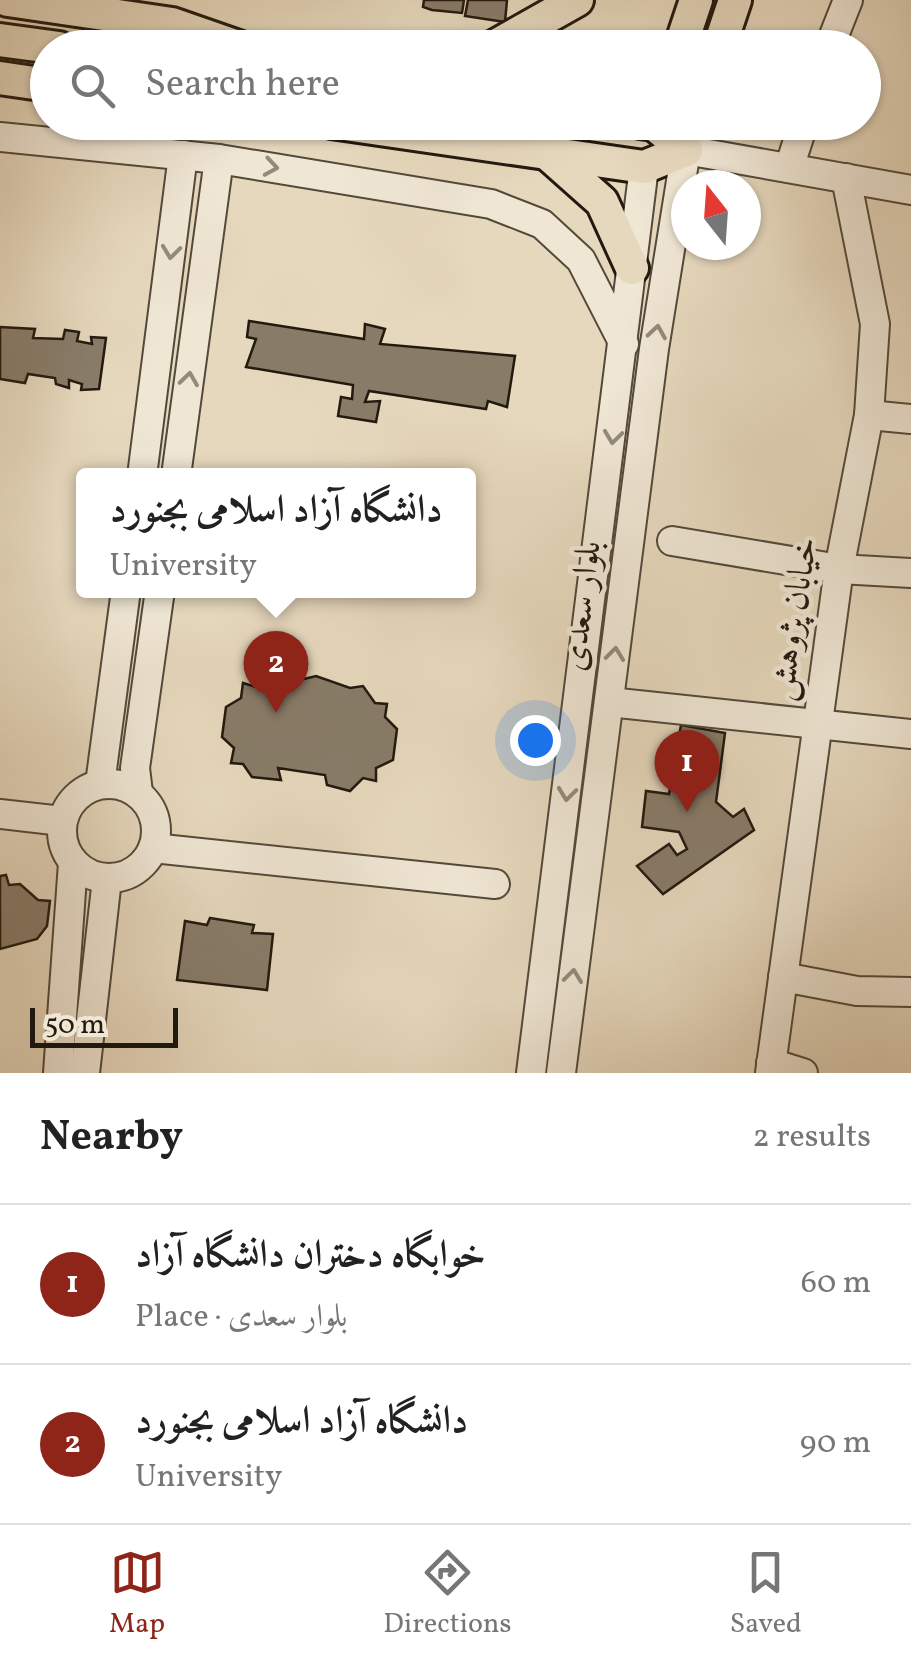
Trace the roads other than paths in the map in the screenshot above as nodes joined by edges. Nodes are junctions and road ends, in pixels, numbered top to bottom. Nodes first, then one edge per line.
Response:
1 (8, 0) edge
2 (578, 0) edge
3 (696, 0) edge
4 (736, 0) edge
5 (848, 0) edge
6 (190, 30) edge
7 (524, 30) edge
8 (686, 30) edge
9 (725, 30) edge
10 (836, 30) edge
11 (0, 40) edge
12 (30, 44) edge
13 (0, 78) edge
14 (30, 82) edge
15 (0, 137) edge
16 (30, 140) edge
17 (30, 140) edge
18 (463, 140) edge
19 (648, 140) edge
20 (684, 140) edge
21 (689, 140) edge
22 (702, 140) edge
23 (798, 140) edge
24 (545, 151) junction
25 (183, 155) junction
26 (218, 159) junction
27 (644, 166) junction
28 (789, 168) junction
29 (846, 178) junction
30 (911, 190) edge
31 (632, 268) junction
32 (625, 346) junction
33 (869, 415) junction
34 (911, 418) edge
35 (143, 468) edge
36 (177, 468) edge
37 (672, 541) dead end
38 (839, 569) junction
39 (911, 573) edge
40 (125, 598) edge
41 (159, 598) edge
42 (608, 702) junction
43 (817, 726) junction
44 (911, 734) edge
45 (100, 784) junction
46 (138, 793) junction
47 (0, 814) edge
48 (62, 821) junction
49 (154, 848) junction
50 (73, 863) junction
51 (107, 879) junction
52 (495, 884) dead end
53 (783, 976) junction
54 (911, 992) edge
55 (770, 1068) edge
56 (58, 1073) edge
57 (85, 1073) edge
58 (531, 1073) edge
59 (561, 1073) edge
60 (803, 1073) edge

1 - 6 main road
2 - 7 main road
3 - 8 main road
4 - 9 main road
5 - 10 street
11 - 12 main road
13 - 14 main road
15 - 16 street
17 - 25 street
18 - 24 main road
19 - 27 main road
20 - 27 main road
42 -> 21 street, بلوار سعدی
22 - 28 street
23 - 28 street
24 - 27 main road
24 - 31 main road
25 - 26 street
25 -> 35 street
26 -> 32 street
36 -> 26 street
27 - 31 street, بلوار سعدی
28 - 29 street
29 - 30 street
29 - 33 street, خیابان پژوهش
31 - 32 street, بلوار سعدی
32 -> 58 street, بلوار سعدی
33 - 34 street
33 - 38 street, خیابان پژوهش
37 - 38 street
38 - 39 street
38 - 43 street, خیابان پژوهش
40 - 45 street
41 - 46 street
42 - 43 street
59 -> 42 street, بلوار سعدی
43 - 44 street
43 - 53 street, خیابان پژوهش
45 - 46 street
45 - 48 street
46 - 49 street
47 - 48 street
48 - 50 street
49 - 51 street
49 - 52 street
50 - 51 street
50 - 56 street
51 - 57 street
53 - 54 street
53 - 55 street, خیابان پژوهش
55 - 60 street

